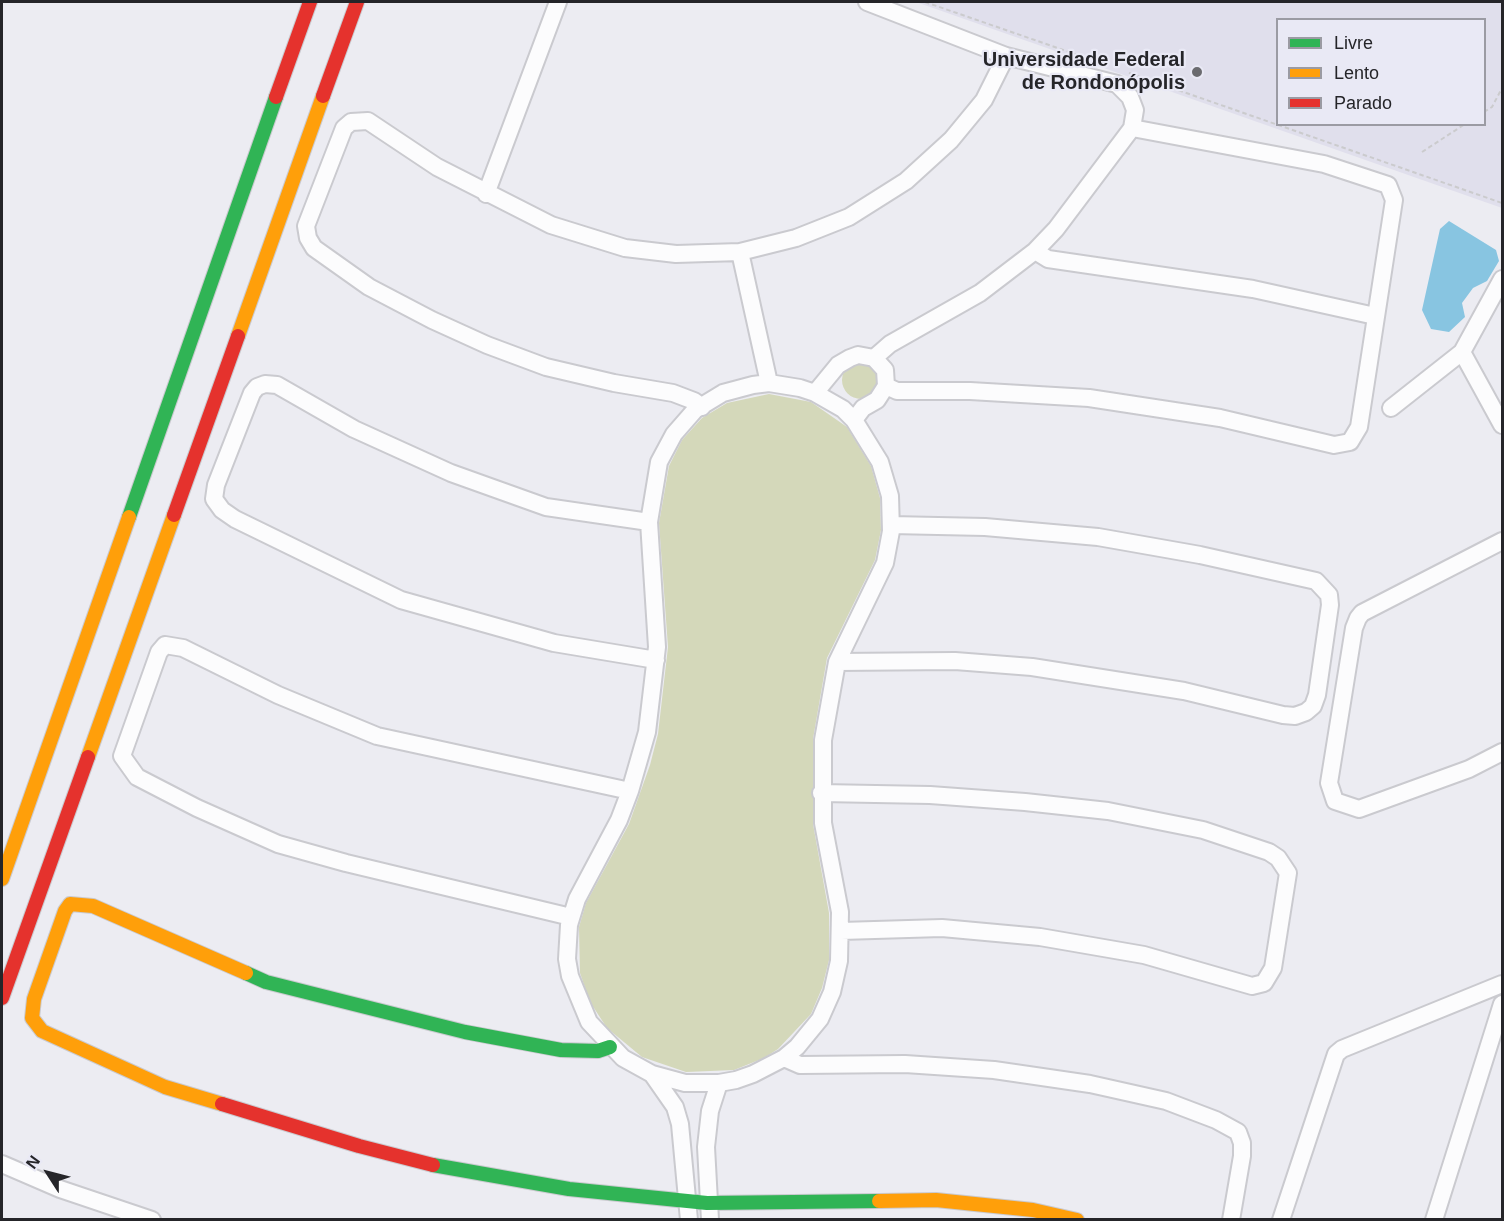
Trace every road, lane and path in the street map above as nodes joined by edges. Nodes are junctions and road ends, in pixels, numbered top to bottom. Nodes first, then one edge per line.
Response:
1 (310, 2) edge
2 (357, 2) edge
3 (558, 2) edge
4 (867, 2) edge
5 (1006, 56) junction
6 (1503, 88) edge
7 (1486, 111) edge
8 (1284, 126) edge
9 (1462, 126) edge
10 (1132, 128) junction
11 (1422, 152) dead end
12 (486, 194) junction
13 (1503, 203) edge
14 (1035, 251) junction
15 (740, 252) junction
16 (1503, 279) edge
17 (1375, 316) junction
18 (1462, 352) junction
19 (874, 358) junction
20 (769, 383) junction
21 (886, 386) junction
22 (815, 393) junction
23 (702, 407) junction
24 (1391, 408) dead end
25 (855, 420) junction
26 (1503, 425) edge
27 (649, 522) junction
28 (891, 525) junction
29 (1503, 541) edge
30 (656, 660) junction
31 (837, 662) junction
32 (1503, 752) edge
33 (630, 791) junction
34 (821, 793) junction
35 (2, 879) edge
36 (572, 917) junction
37 (841, 931) junction
38 (1503, 984) edge
39 (2, 998) edge
40 (1503, 1004) edge
41 (610, 1047) junction
42 (784, 1058) junction
43 (652, 1074) junction
44 (719, 1083) junction
45 (2, 1164) edge
46 (686, 1200) junction
47 (709, 1211) edge
48 (152, 1220) edge
49 (689, 1220) edge
50 (1077, 1220) edge
51 (1231, 1220) edge
52 (1281, 1220) edge
53 (1434, 1220) edge

1 - 35 street
2 - 39 street
3 - 12 street
4 - 5 street
5 - 10 street
5 - 15 street
6 - 7 path
8 - 13 path
9 - 11 path
10 - 14 street
10 - 17 street
12 - 15 street
12 - 23 street
14 - 17 street
14 - 19 street
15 - 20 street
16 - 18 street
17 - 21 street
18 - 24 street
18 - 26 street
19 - 21 street
19 - 22 street
20 - 22 street
20 - 23 street
21 - 25 street
22 - 25 street
23 - 27 street
25 - 28 street
27 - 30 street
27 - 30 street
28 - 31 street
28 - 31 street
29 - 32 street
30 - 33 street
31 - 34 street
33 - 36 street
33 - 36 street
34 - 37 street
34 - 37 street
36 - 41 street
37 - 42 street
38 - 52 street
40 - 53 street
41 - 43 street
41 - 46 street
42 - 44 street
42 - 51 street
43 - 44 street
43 - 46 street
44 - 47 street
45 - 48 street
46 - 47 street
46 - 49 street
47 - 50 street

